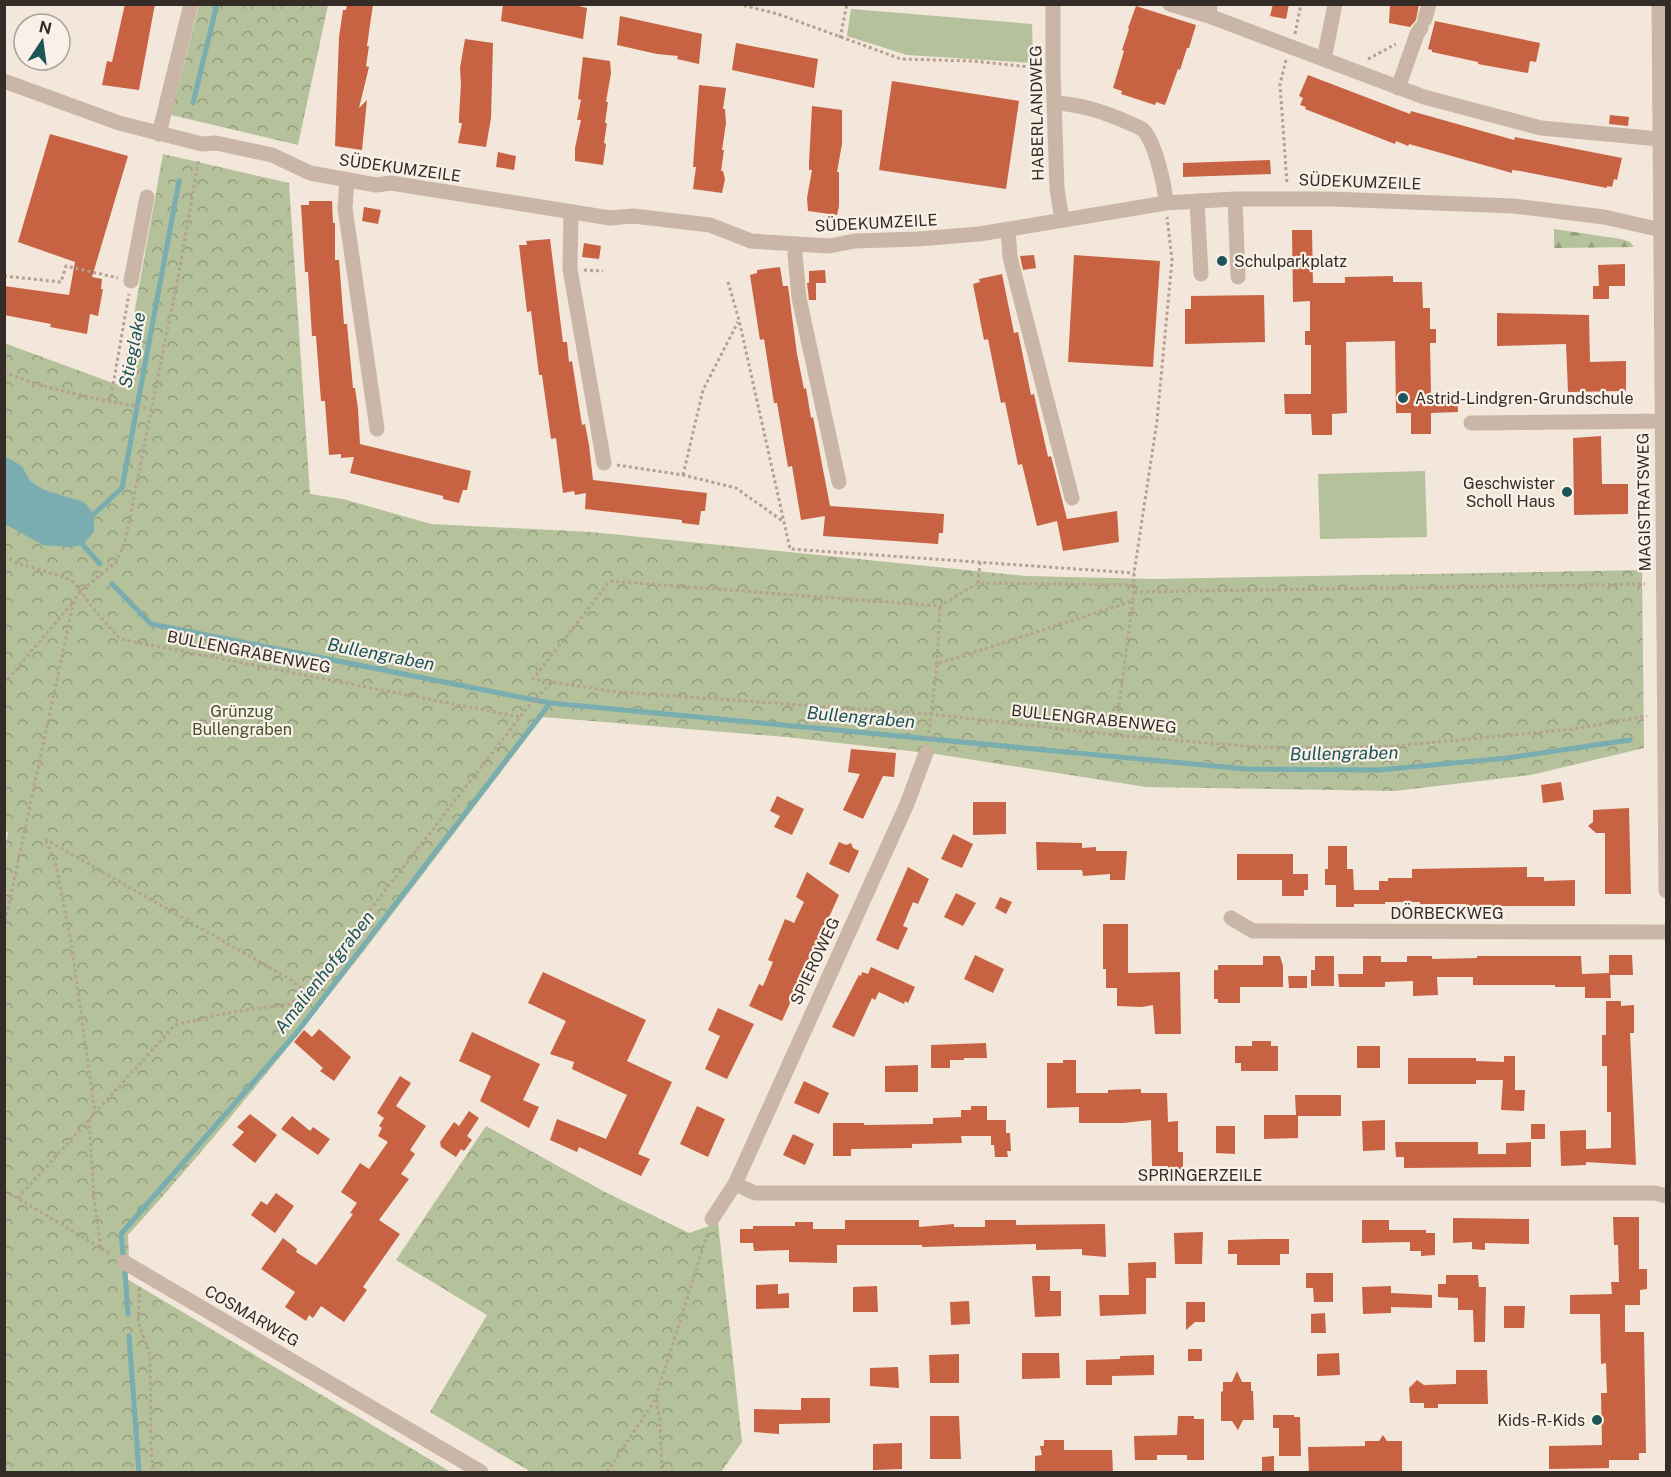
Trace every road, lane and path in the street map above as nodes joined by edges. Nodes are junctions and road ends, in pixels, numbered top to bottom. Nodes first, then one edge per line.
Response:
1 (191, 4) edge
2 (738, 4) edge
3 (847, 4) edge
4 (1053, 4) edge
5 (1170, 4) edge
6 (1301, 4) edge
7 (1335, 4) edge
8 (1659, 4) edge
9 (1210, 10) edge
10 (1423, 21) edge
11 (840, 38) junction
12 (1290, 47) junction
13 (1324, 59) junction
14 (1352, 70) junction
15 (1053, 71) junction
16 (4, 81) edge
17 (1398, 88) junction
18 (1054, 103) junction
19 (159, 134) junction
20 (1660, 139) junction
21 (202, 144) junction
22 (348, 180) junction
23 (147, 196) dead end
24 (1287, 198) junction
25 (1235, 199) junction
26 (1197, 201) junction
27 (1166, 203) junction
28 (571, 213) junction
29 (1062, 220) junction
30 (1008, 229) junction
31 (1663, 230) edge
32 (796, 244) junction
33 (1201, 274) dead end
34 (4, 276) edge
35 (1238, 277) dead end
36 (131, 281) junction
37 (728, 282) dead end
38 (739, 320) junction
39 (4, 372) edge
40 (1664, 391) edge
41 (110, 402) junction
42 (151, 409) junction
43 (1661, 421) junction
44 (1471, 423) dead end
45 (377, 429) dead end
46 (604, 463) joint
47 (683, 475) junction
48 (839, 482) dead end
49 (1072, 498) dead end
50 (785, 523) junction
51 (4, 556) edge
52 (980, 562) junction
53 (1134, 573) junction
54 (978, 583) junction
55 (1645, 584) dead end
56 (1133, 585) junction
57 (82, 590) junction
58 (1133, 592) junction
59 (74, 600) junction
60 (1133, 602) junction
61 (940, 606) junction
62 (937, 664) junction
63 (552, 682) junction
64 (4, 684) edge
65 (930, 714) junction
66 (1647, 716) dead end
67 (520, 717) junction
68 (1114, 735) junction
69 (1665, 751) edge
70 (926, 753) joint
71 (1666, 891) edge
72 (1231, 918) dead end
73 (4, 927) edge
74 (1666, 932) edge
75 (306, 992) junction
76 (95, 1113) junction
77 (90, 1119) junction
78 (735, 1184) junction
79 (4, 1190) edge
80 (1666, 1196) edge
81 (18, 1198) junction
82 (712, 1219) joint
83 (101, 1248) junction
84 (124, 1262) joint
85 (140, 1271) junction
86 (656, 1400) junction
87 (153, 1473) edge
88 (481, 1473) edge
89 (607, 1473) edge
90 (662, 1473) edge

1 - 19 street
2 - 11 path
3 - 11 path
4 - 15 street, HABERLANDWEG
5 - 9 street
6 - 12 path
7 - 13 street
8 - 20 street, MAGISTRATSWEG
9 - 12 street
10 - 14 path
10 - 17 street
11 - 15 path
12 - 13 street
12 - 24 path
13 - 14 street
14 - 17 street
15 - 18 street, HABERLANDWEG
16 - 19 street, SÜDEKUMZEILE
17 - 20 street
18 - 27 street
18 - 29 street, HABERLANDWEG
19 - 21 street, SÜDEKUMZEILE
20 - 31 street, MAGISTRATSWEG
21 - 22 street, SÜDEKUMZEILE
21 - 42 path
22 - 28 street, SÜDEKUMZEILE
22 - 45 street
23 - 36 street
24 - 25 street, SÜDEKUMZEILE
24 - 31 street, SÜDEKUMZEILE
25 - 26 street, SÜDEKUMZEILE
25 - 35 street
26 - 27 street, SÜDEKUMZEILE
26 - 33 street
27 - 29 street, SÜDEKUMZEILE
27 - 53 path
28 - 32 street, SÜDEKUMZEILE
28 - 46 street
29 - 30 street, SÜDEKUMZEILE
30 - 32 street, SÜDEKUMZEILE
30 - 49 street
31 - 40 street, MAGISTRATSWEG
32 - 48 street
34 - 36 path
36 - 41 path
37 - 38 path
38 - 47 path
38 - 50 path
39 - 41 path
40 - 43 street, MAGISTRATSWEG
41 - 42 path
42 - 57 path
43 - 44 street
43 - 69 street, MAGISTRATSWEG
46 - 47 path
47 - 50 path
50 - 52 path
51 - 57 path, BULLENGRABENWEG
52 - 53 path
52 - 54 path
53 - 56 path
54 - 56 path
54 - 61 path
55 - 58 path
56 - 58 path
57 - 59 path
57 - 67 path, BULLENGRABENWEG
58 - 60 path
59 - 64 path
59 - 73 path
60 - 62 path
60 - 68 path
61 - 62 path
61 - 63 path, BULLENGRABENWEG
62 - 65 path
63 - 65 path, BULLENGRABENWEG
63 - 67 path
65 - 68 path, BULLENGRABENWEG
65 - 70 path
66 - 68 path, BULLENGRABENWEG
67 - 75 path
69 - 71 street, MAGISTRATSWEG
70 - 78 street, SPIEROWEG
72 - 74 street, DÖRBECKWEG
75 - 76 path
75 - 76 path
76 - 77 path
77 - 81 path
77 - 83 path
78 - 80 street, SPRINGERZEILE
78 - 82 street, SPIEROWEG
79 - 81 path
81 - 83 path
82 - 86 path
83 - 84 path
84 - 85 street, COSMARWEG
85 - 87 path
85 - 88 street, COSMARWEG
86 - 89 path
86 - 90 path

